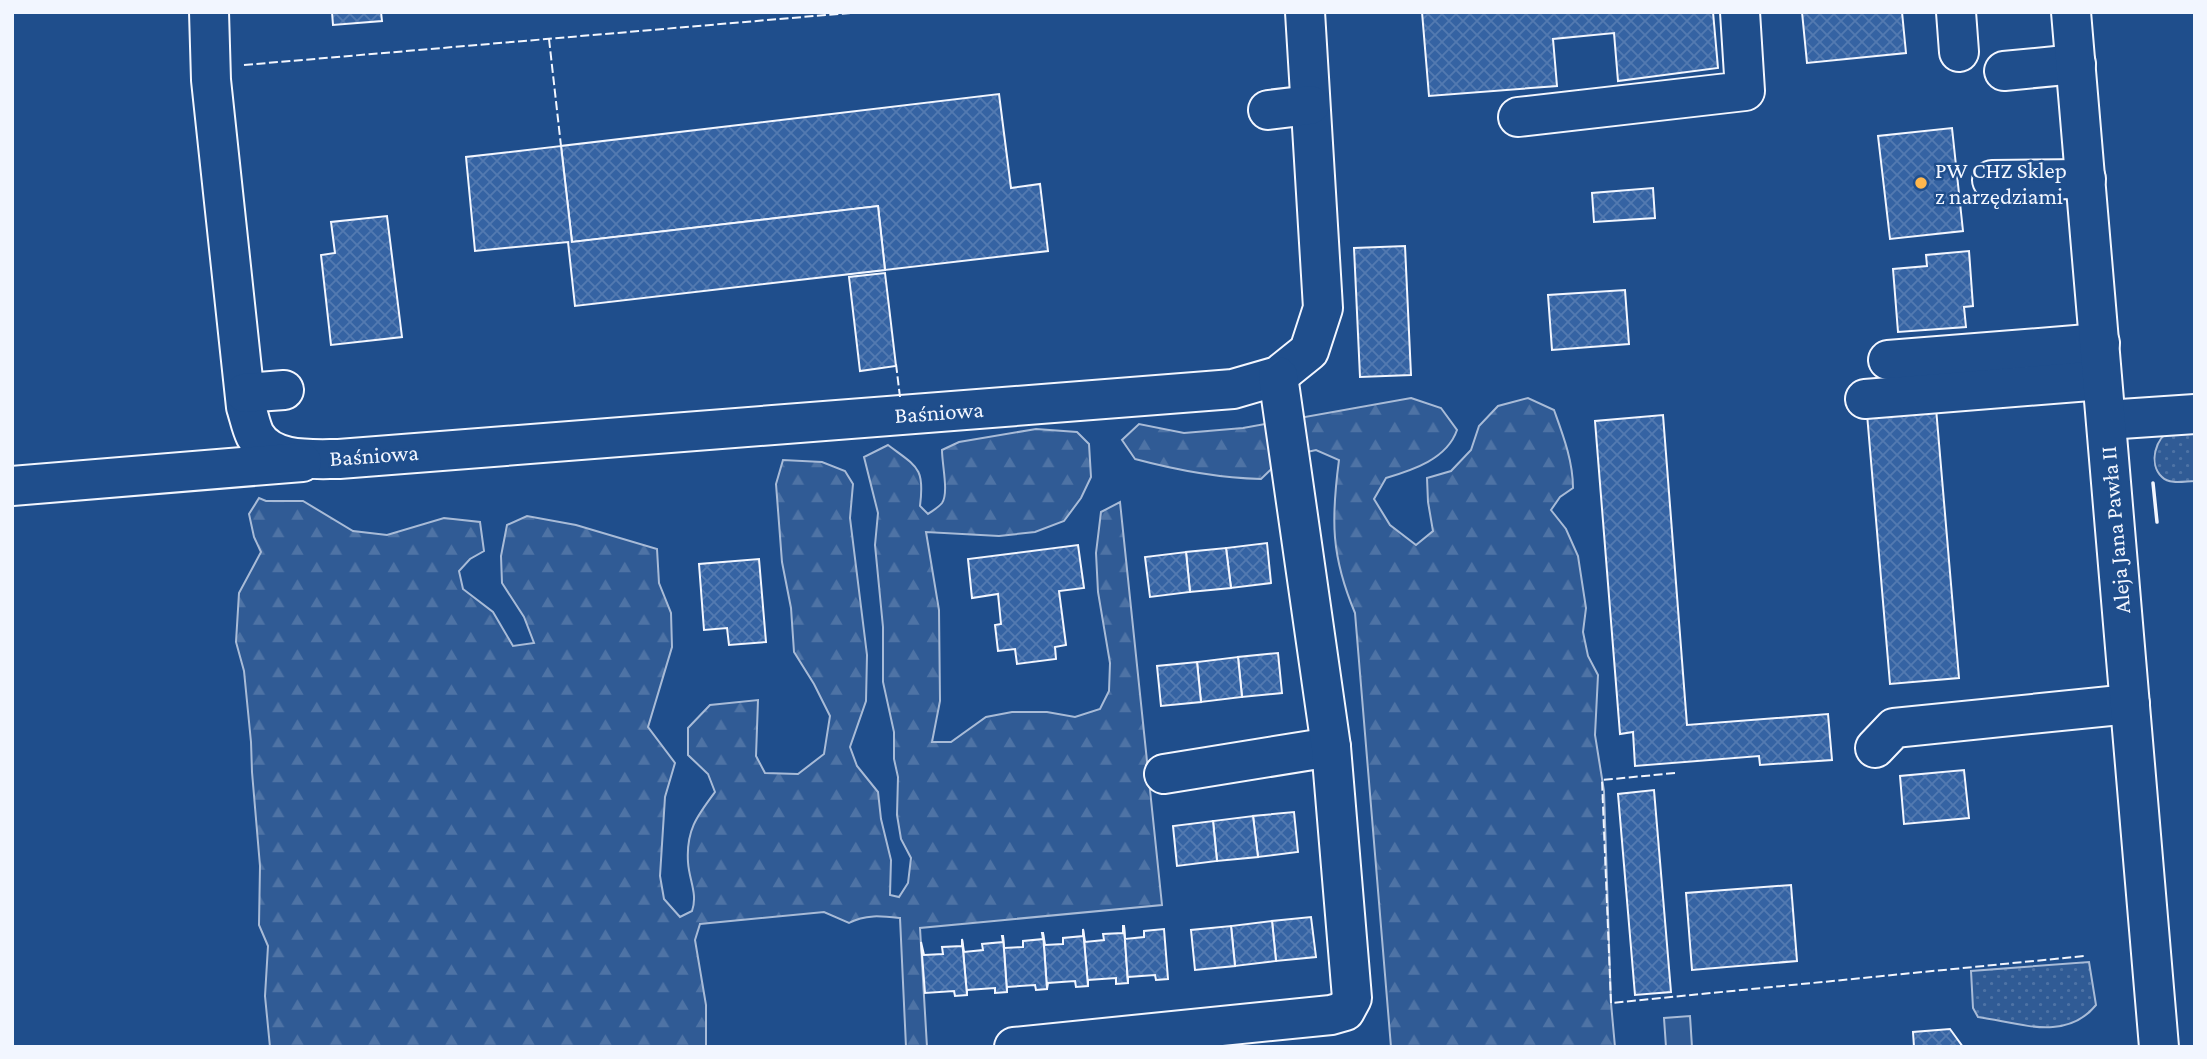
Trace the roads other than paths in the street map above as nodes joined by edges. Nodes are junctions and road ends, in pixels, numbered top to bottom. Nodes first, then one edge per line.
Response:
1 (209, 12) edge
2 (1305, 12) edge
3 (1740, 12) edge
4 (1956, 12) edge
5 (2071, 12) edge
6 (1959, 52) dead end
7 (2076, 64) junction
8 (2004, 71) dead end
9 (1310, 105) junction
10 (1268, 110) dead end
11 (1518, 117) dead end
12 (1992, 180) dead end
13 (2086, 180) junction
14 (2099, 343) junction
15 (1888, 360) dead end
16 (1278, 376) junction
17 (2102, 380) junction
18 (284, 390) dead end
19 (1865, 399) dead end
20 (245, 400) junction
21 (2195, 414) edge
22 (2106, 421) junction
23 (339, 459) junction
24 (12, 486) edge
25 (2129, 693) junction
26 (1963, 695) dead end
27 (1331, 747) junction
28 (1875, 748) dead end
29 (1164, 774) dead end
30 (1014, 1047) edge
31 (2159, 1047) edge

1 - 20 street, Baśniowa
2 - 9 street, Baśniowa
3 - 11 street
4 - 6 street
5 - 7 street, Aleja Jana Pawła II
7 - 8 street
7 - 13 street, Aleja Jana Pawła II
9 - 10 street
9 - 16 street, Baśniowa
12 - 13 street
13 - 14 street, Aleja Jana Pawła II
14 - 15 street
14 - 17 street, Aleja Jana Pawła II
16 - 23 street, Baśniowa
16 - 27 street
17 - 19 street
17 - 22 street, Aleja Jana Pawła II
18 - 20 street
20 - 23 street, Baśniowa
21 - 22 street
22 - 25 street, Aleja Jana Pawła II
23 - 24 street
25 - 26 street
25 - 28 street
25 - 31 street, Aleja Jana Pawła II
27 - 29 street
27 - 30 street

